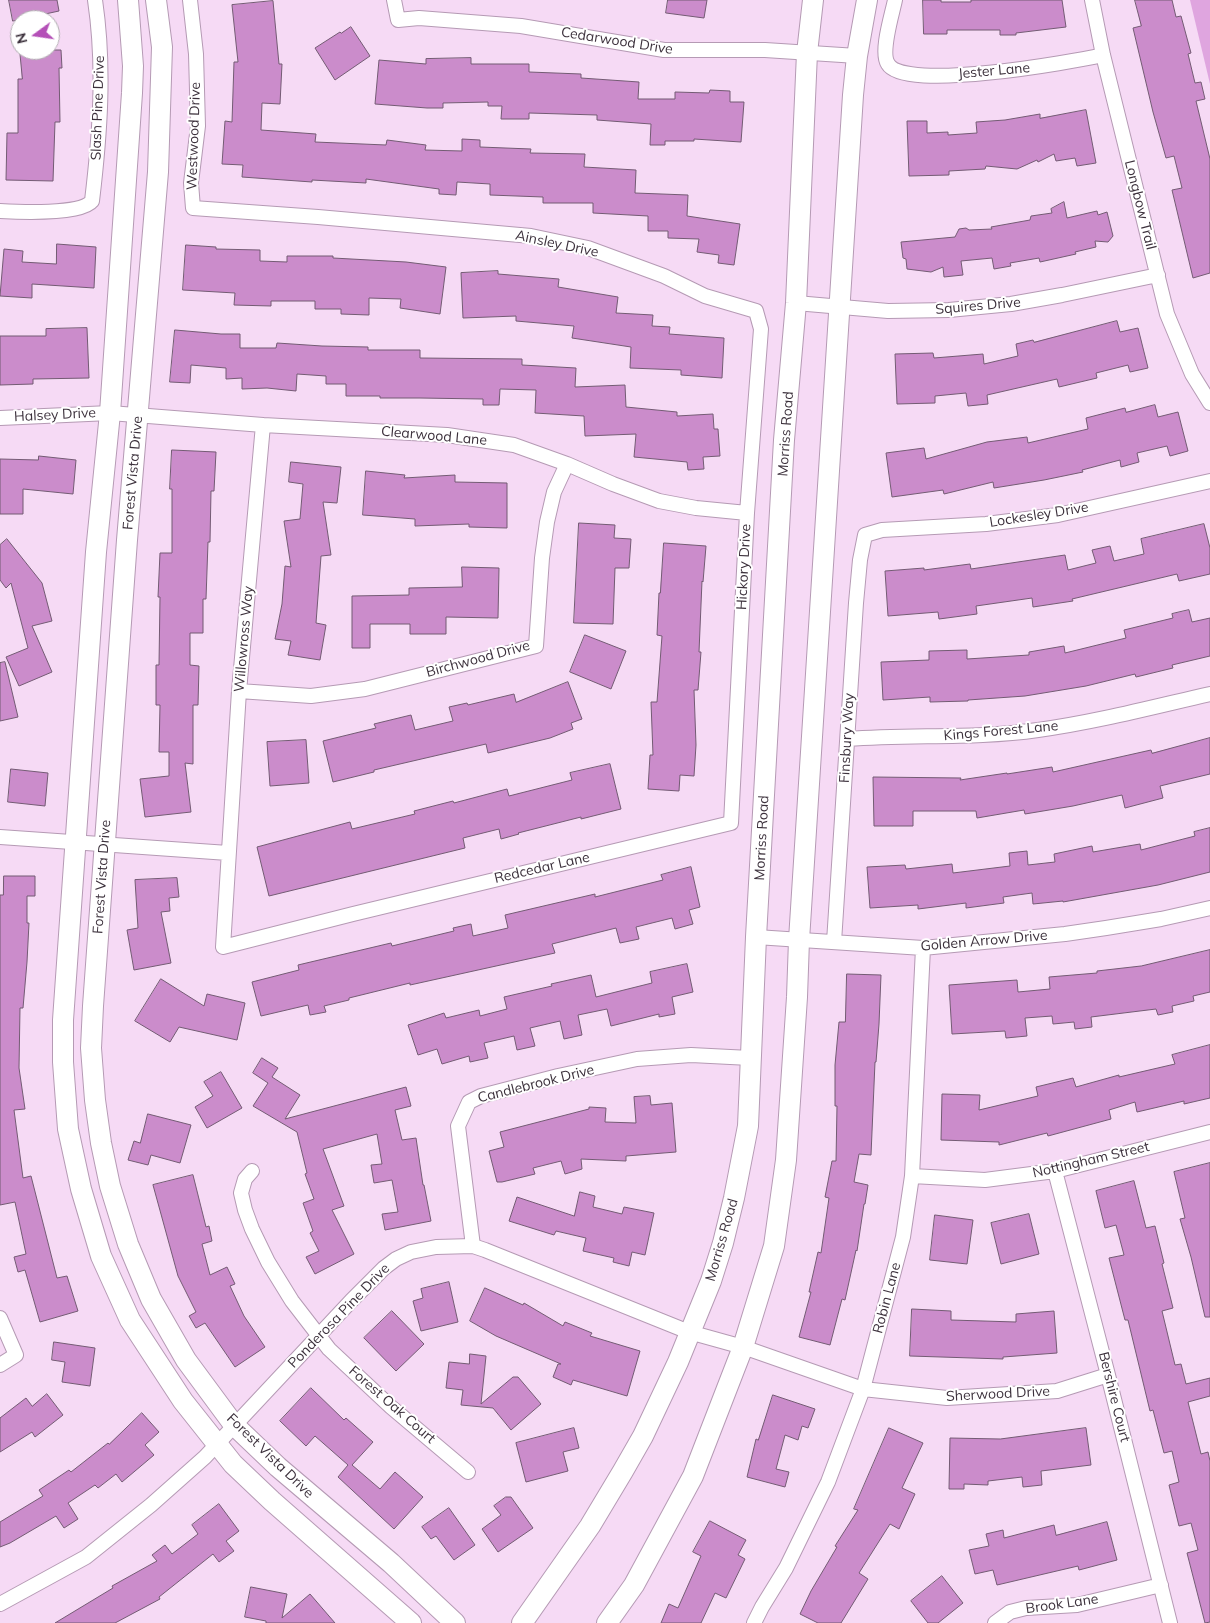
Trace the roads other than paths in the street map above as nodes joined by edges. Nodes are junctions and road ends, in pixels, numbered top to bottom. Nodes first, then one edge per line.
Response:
1 (95, 0) edge
2 (128, 0) edge
3 (156, 0) edge
4 (190, 0) edge
5 (394, 0) edge
6 (813, 0) edge
7 (867, 0) edge
8 (894, 0) edge
9 (1092, 0) edge
10 (807, 53) junction
11 (1102, 55) junction
12 (857, 56) junction
13 (0, 211) edge
14 (318, 217) joint
15 (1158, 275) junction
16 (796, 303) junction
17 (839, 306) junction
18 (756, 311) joint
19 (1210, 403) edge
20 (110, 413) junction
21 (137, 415) junction
22 (0, 418) edge
23 (263, 425) junction
24 (567, 464) junction
25 (1210, 481) edge
26 (747, 513) junction
27 (865, 535) joint
28 (239, 691) junction
29 (1210, 694) edge
30 (848, 739) junction
31 (731, 823) joint
32 (0, 837) edge
33 (76, 842) junction
34 (105, 844) junction
35 (228, 853) junction
36 (1210, 908) edge
37 (353, 914) joint
38 (756, 937) junction
39 (799, 940) junction
40 (834, 942) junction
41 (923, 948) junction
42 (750, 1058) junction
43 (1210, 1132) edge
44 (252, 1171) dead end
45 (1055, 1171) junction
46 (912, 1176) junction
47 (473, 1246) junction
48 (0, 1318) edge
49 (688, 1332) junction
50 (318, 1336) junction
51 (743, 1347) junction
52 (0, 1364) edge
53 (1108, 1375) junction
54 (863, 1389) junction
55 (234, 1425) junction
56 (217, 1444) junction
57 (468, 1472) dead end
58 (1161, 1585) junction
59 (0, 1604) edge
60 (411, 1623) edge
61 (455, 1623) edge
62 (522, 1623) edge
63 (607, 1623) edge
64 (754, 1623) edge
65 (995, 1623) edge
66 (1170, 1623) edge

1 - 13 street, Slash Pine Drive
2 - 20 main road, Forest Vista Drive
3 - 21 main road, Forest Vista Drive
4 - 14 street, Westwood Drive
5 - 10 street, Cedarwood Drive
6 - 10 main road, Morriss Road
7 - 12 main road
8 - 11 street, Jester Lane
9 - 11 street, Longbow Trail
10 - 12 street, Cedarwood Drive
10 - 16 main road, Morriss Road
11 - 15 street, Longbow Trail
12 - 17 main road
14 - 18 street, Ainsley Drive
15 - 17 street, Squires Drive
15 - 19 street, Longbow Trail
16 - 17 street, Squires Drive
16 - 38 main road, Morriss Road
17 - 39 main road
18 - 26 street, Hickory Drive
20 - 21 street, Clearwood Lane
20 - 22 street, Halsey Drive
20 - 33 main road, Forest Vista Drive
21 - 23 street, Clearwood Lane
21 - 34 main road, Forest Vista Drive
23 - 24 street, Clearwood Lane
23 - 28 street, Willowross Way
24 - 26 street, Clearwood Lane
24 - 28 street, Birchwood Drive
25 - 27 street, Lockesley Drive
26 - 31 street, Hickory Drive
27 - 30 street, Finsbury Way
28 - 35 street, Willowross Way
29 - 30 street, Kings Forest Lane
30 - 40 street, Finsbury Way
31 - 37 street, Redcedar Lane
32 - 33 street
33 - 34 street
33 - 56 main road, Forest Vista Drive
34 - 35 street
34 - 55 main road, Forest Vista Drive
35 - 37 street, Willowross Way
36 - 41 street, Golden Arrow Drive
38 - 39 street, Golden Arrow Drive
38 - 42 main road, Morriss Road
39 - 40 street, Golden Arrow Drive
39 - 51 main road
40 - 41 street, Golden Arrow Drive
41 - 46 street, Robin Lane
42 - 47 street, Candlebrook Drive
42 - 49 main road, Morriss Road
43 - 45 street, Nottingham Street
44 - 50 street, Forest Oak Court
45 - 46 street, Nottingham Street
45 - 53 street, Bershire Court
46 - 54 street, Robin Lane
47 - 49 street, Ponderosa Pine Drive
47 - 50 street, Ponderosa Pine Drive
48 - 52 street
49 - 51 street, Ponderosa Pine Drive
49 - 62 main road, Morriss Road
50 - 55 street, Ponderosa Pine Drive
50 - 57 street, Forest Oak Court
51 - 54 street, Sherwood Drive
51 - 63 main road
53 - 54 street, Sherwood Drive
53 - 58 street, Bershire Court
54 - 64 street, Robin Lane
55 - 56 street, Ponderosa Pine Drive
55 - 61 main road, Forest Vista Drive
56 - 59 street, Ponderosa Pine Drive
56 - 60 main road, Forest Vista Drive
58 - 65 street, Brook Lane
58 - 66 street, Bershire Court

